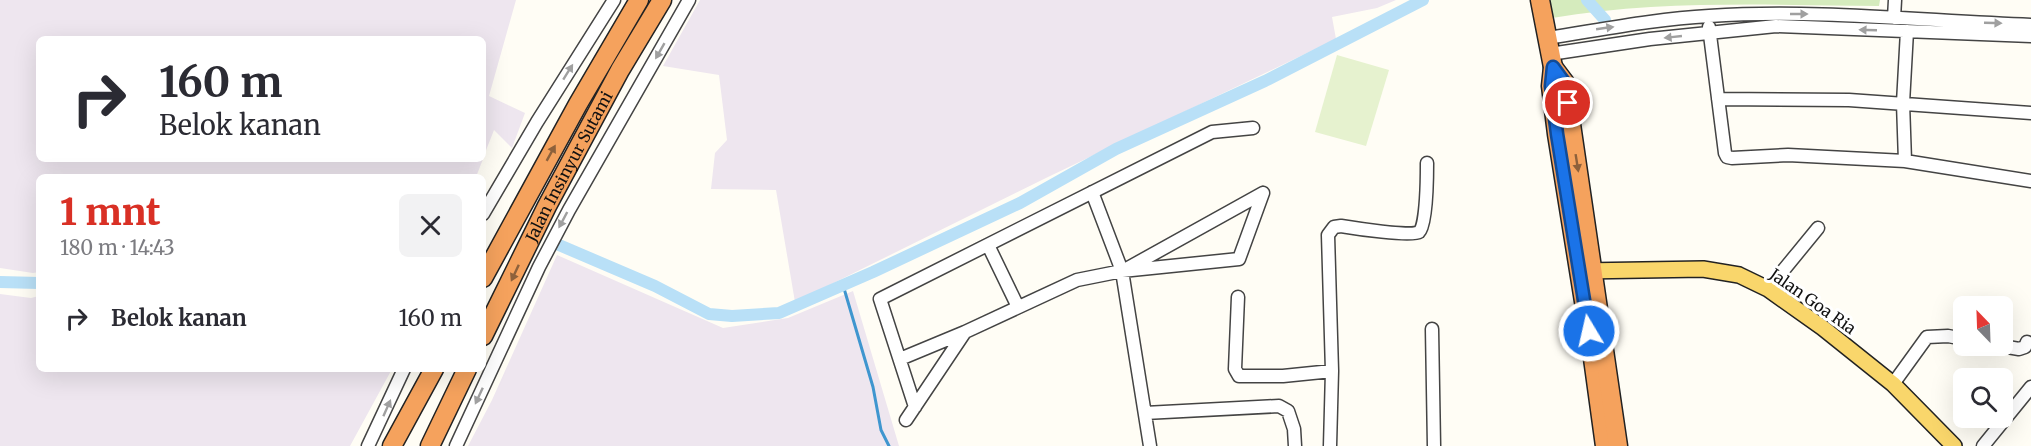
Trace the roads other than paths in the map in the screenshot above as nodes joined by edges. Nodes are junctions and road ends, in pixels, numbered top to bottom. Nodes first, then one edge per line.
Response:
1 (614, 0) edge
2 (639, 0) edge
3 (662, 0) edge
4 (689, 0) edge
5 (1540, 0) edge
6 (1895, 0) edge
7 (1708, 16) junction
8 (1894, 18) junction
9 (2031, 25) edge
10 (1907, 31) junction
11 (1710, 33) junction
12 (2031, 36) edge
13 (1550, 53) junction
14 (1718, 99) junction
15 (1902, 103) junction
16 (2031, 113) edge
17 (1253, 128) dead end
18 (1905, 161) junction
19 (1427, 163) dead end
20 (2031, 181) edge
21 (1092, 192) junction
22 (486, 209) edge
23 (1818, 228) dead end
24 (988, 245) junction
25 (1122, 271) junction
26 (1586, 271) junction
27 (486, 273) edge
28 (1768, 289) junction
29 (1238, 297) dead end
30 (1018, 307) junction
31 (1432, 329) dead end
32 (486, 330) edge
33 (965, 332) junction
34 (1953, 337) edge
35 (900, 359) junction
36 (1332, 371) junction
37 (403, 372) edge
38 (432, 372) edge
39 (466, 372) edge
40 (1893, 384) junction
41 (2031, 387) edge
42 (915, 407) junction
43 (1145, 413) junction
44 (906, 420) dead end
45 (368, 446) edge
46 (392, 446) edge
47 (430, 446) edge
48 (456, 446) edge
49 (1150, 446) edge
50 (1295, 446) edge
51 (1330, 446) edge
52 (1434, 446) edge
53 (1605, 446) edge
54 (1618, 446) edge
55 (1954, 446) edge
56 (1983, 446) edge

22 -> 1 street
27 -> 2 highway, Jalan Insinyur Sutami
3 -> 32 highway, Jalan Insinyur Sutami
4 -> 48 street
5 - 13 highway
6 - 8 street
7 -> 8 street
7 - 11 street
13 -> 7 street
8 -> 9 street
10 -> 11 street
10 - 12 street
10 - 15 street
11 -> 13 street
11 - 14 street
13 - 26 highway
14 - 15 street
14 - 18 street
15 - 16 street
15 - 18 street
17 - 21 street
18 - 20 street
19 - 36 street
21 - 24 street
21 - 25 street
23 - 28 street
24 - 30 street
24 - 35 street
25 - 25 street
25 - 30 street
25 - 43 street
26 - 28 main road, Jalan Goa Ria
26 - 53 highway
26 - 54 highway
28 - 40 main road, Jalan Goa Ria
29 - 36 street
30 - 33 street
31 - 52 street
33 - 35 street
33 - 42 street
34 - 40 street
35 - 42 street
36 - 51 street
45 -> 37 street
38 - 46 highway
39 - 47 highway
40 - 55 main road, Jalan Goa Ria
41 - 56 street
42 - 44 street
43 - 49 street
43 - 50 street

